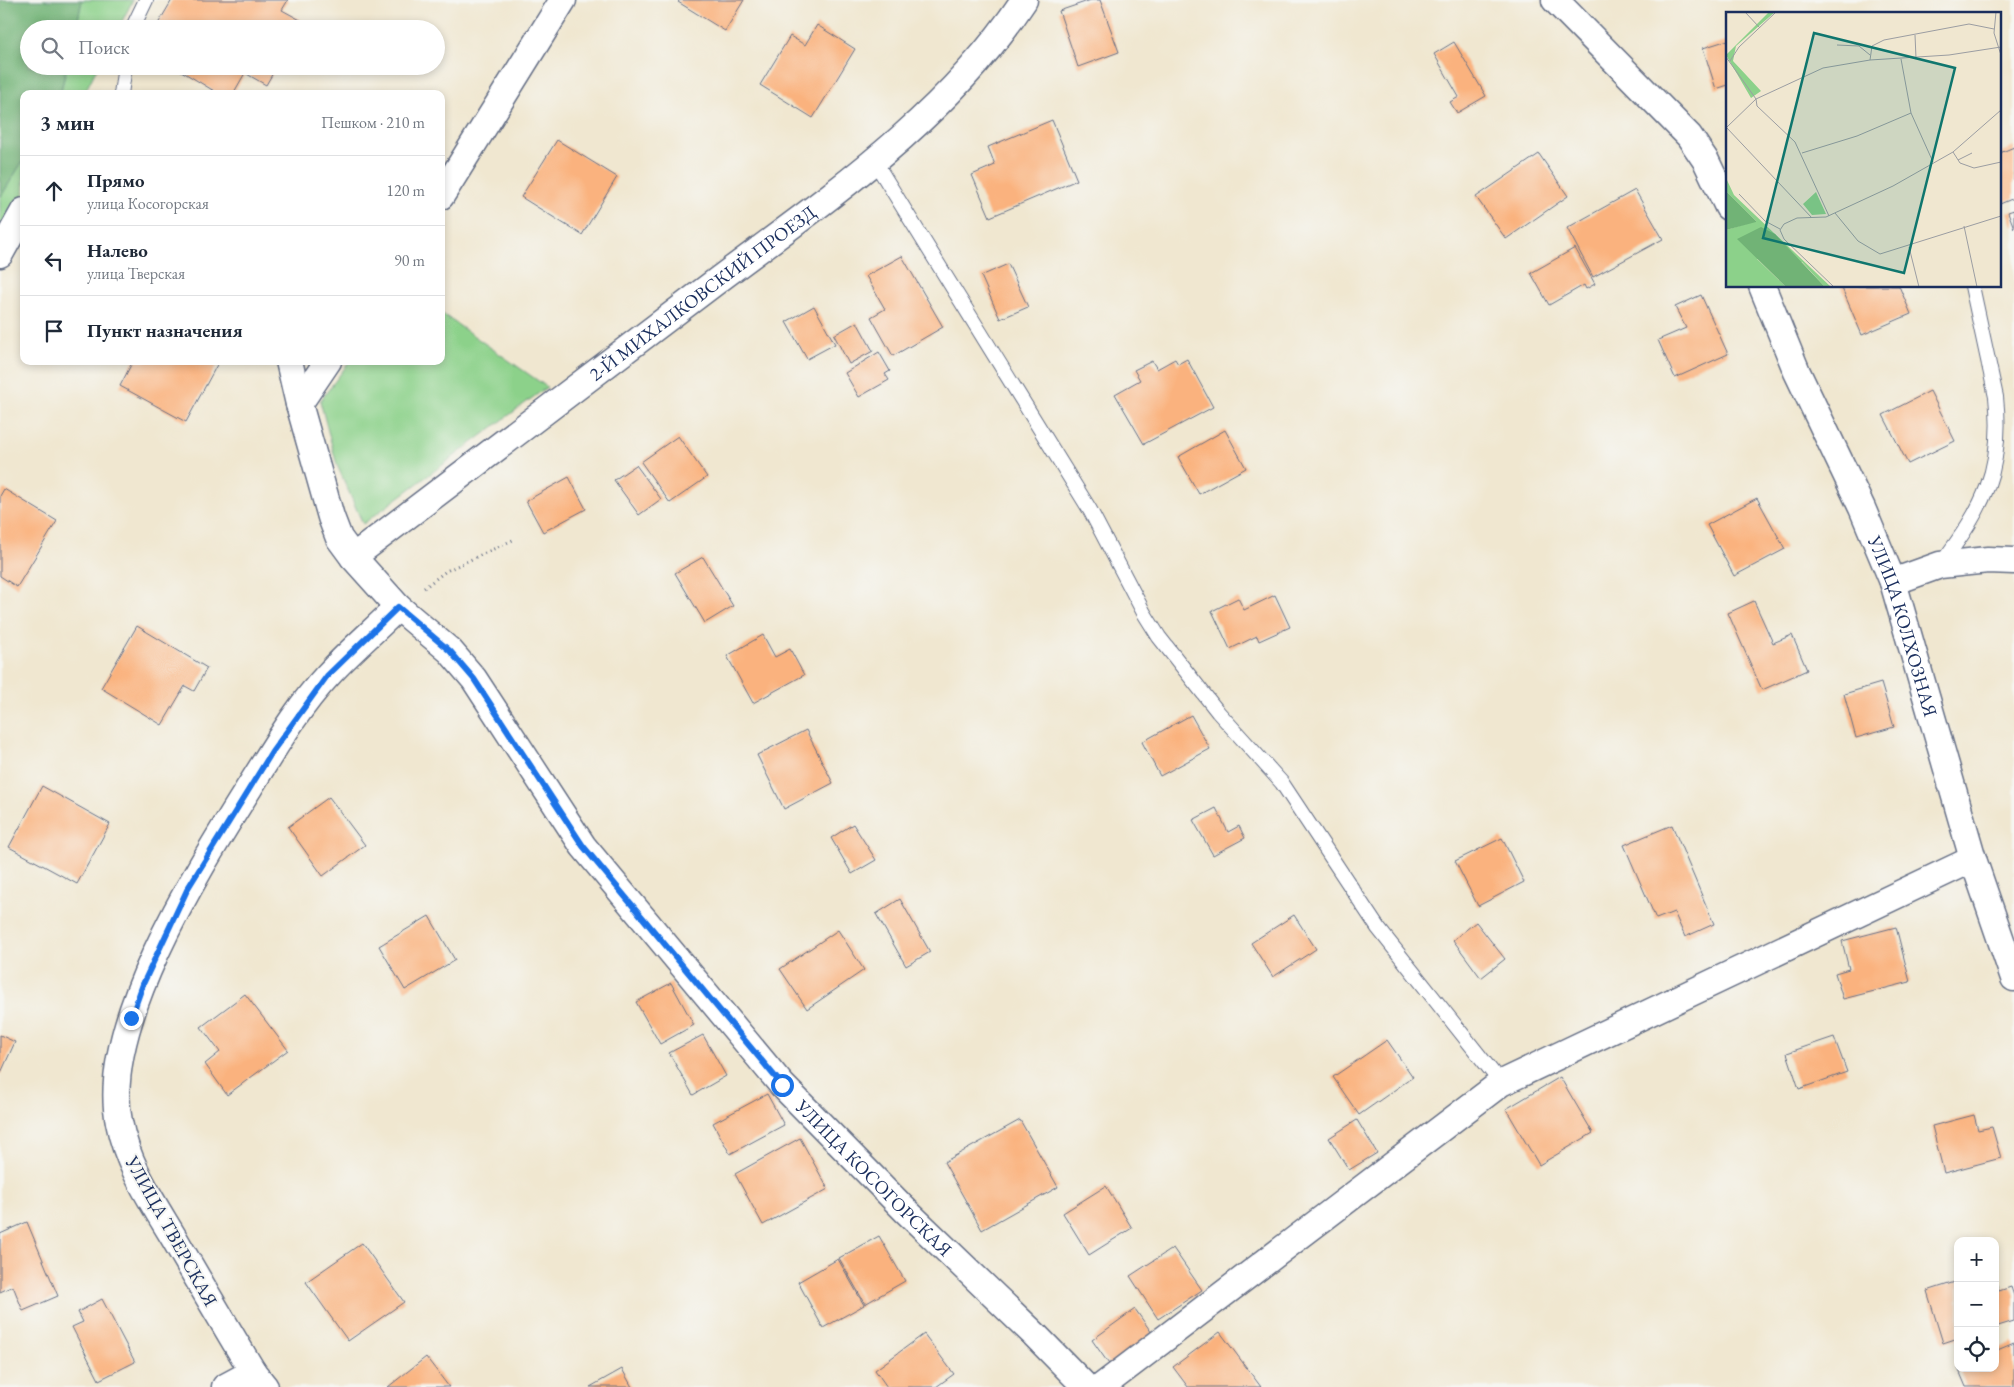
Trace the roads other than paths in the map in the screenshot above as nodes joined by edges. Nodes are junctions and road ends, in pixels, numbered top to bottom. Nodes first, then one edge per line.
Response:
1 (146, 0) edge
2 (563, 0) edge
3 (1024, 0) edge
4 (1555, 0) edge
5 (136, 20) edge
6 (124, 75) edge
7 (122, 90) edge
8 (875, 162) junction
9 (445, 190) edge
10 (1726, 203) edge
11 (20, 218) edge
12 (0, 254) edge
13 (1763, 288) edge
14 (1972, 288) edge
15 (291, 365) edge
16 (325, 365) edge
17 (299, 404) junction
18 (353, 557) junction
19 (2014, 561) edge
20 (1940, 565) junction
21 (1893, 582) junction
22 (398, 607) junction
23 (1973, 859) junction
24 (2014, 978) edge
25 (1501, 1084) junction
26 (259, 1380) edge
27 (225, 1387) edge
28 (1086, 1387) edge
29 (1101, 1387) edge

1 - 5 lane
2 - 9 street
3 - 8 street, 2-Й МИХАЛКОВСКИЙ ПРОЕЗД
4 - 10 street
6 - 7 lane
8 - 18 street, 2-Й МИХАЛКОВСКИЙ ПРОЕЗД
8 - 25 lane
11 - 12 street
13 - 21 street, УЛИЦА КОЛХОЗНАЯ
14 - 20 lane
15 - 17 street, УЛИЦА КОСОГОРСКАЯ
16 - 17 street
17 - 18 street, УЛИЦА КОСОГОРСКАЯ
18 - 22 street, УЛИЦА КОСОГОРСКАЯ
19 - 20 street
20 - 21 street
21 - 23 street, УЛИЦА КОЛХОЗНАЯ
22 - 26 street, УЛИЦА ТВЕРСКАЯ
22 - 28 street, УЛИЦА КОСОГОРСКАЯ
23 - 24 street, УЛИЦА КОЛХОЗНАЯ
23 - 25 street
25 - 29 street
26 - 27 street

